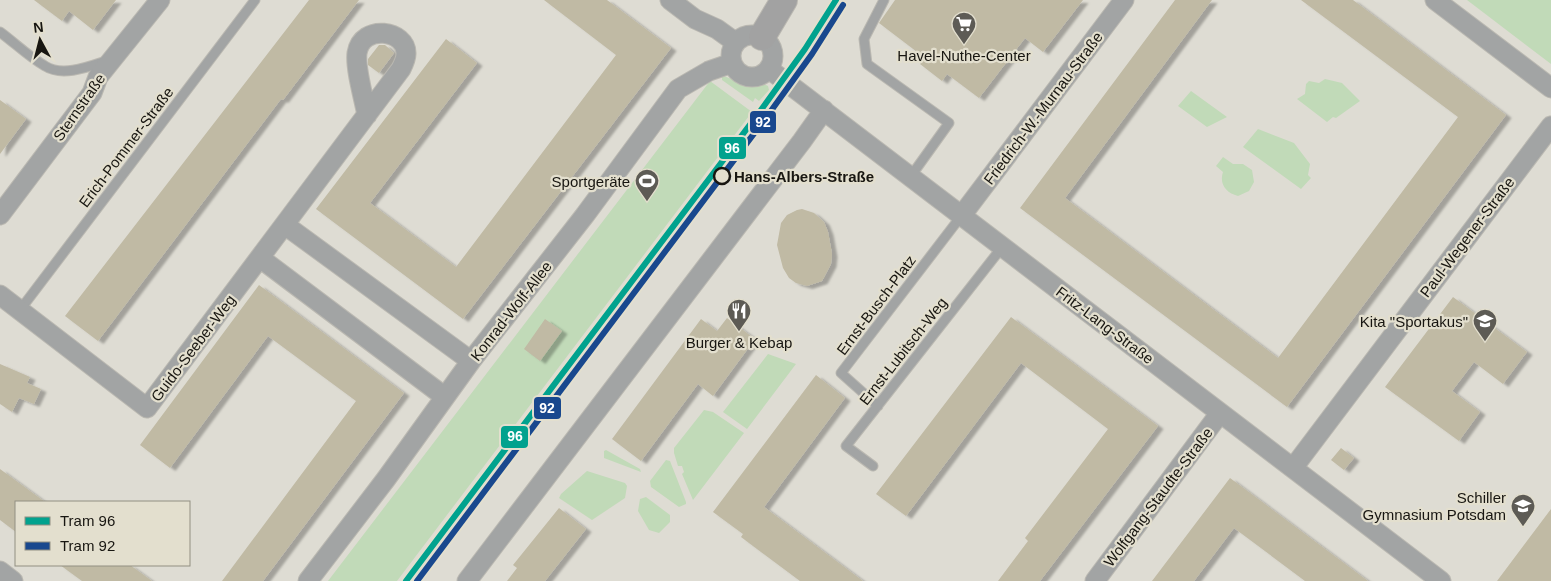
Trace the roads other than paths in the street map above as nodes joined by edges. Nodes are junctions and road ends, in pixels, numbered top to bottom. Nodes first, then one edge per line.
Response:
1 (160, 0) edge
2 (255, 0) edge
3 (670, 0) edge
4 (784, 0) edge
5 (884, 0) edge
6 (1124, 0) edge
7 (1435, 0) edge
8 (0, 32) edge
9 (762, 37) junction
10 (735, 42) junction
11 (115, 58) junction
12 (732, 63) junction
13 (769, 69) junction
14 (1551, 88) edge
15 (824, 110) junction
16 (366, 115) dead end
17 (1551, 126) edge
18 (911, 176) junction
19 (0, 215) edge
20 (962, 215) junction
21 (285, 225) junction
22 (1003, 246) junction
23 (260, 258) junction
24 (0, 295) edge
25 (20, 310) junction
26 (471, 361) junction
27 (445, 397) junction
28 (878, 406) junction
29 (1220, 413) junction
30 (873, 466) dead end
31 (1293, 468) junction
32 (0, 571) edge
33 (13, 581) edge
34 (308, 581) edge
35 (467, 581) edge
36 (1095, 581) edge
37 (1441, 581) edge

1 - 11 street, Sternstraße
2 - 25 lane, Erich-Pommer-Straße
3 - 10 street
4 - 9 street
5 - 18 lane
6 - 20 street, Friedrich-W.-Murnau-Straße
7 - 14 street
8 - 11 lane
9 - 10 street
9 - 13 street
10 - 12 street
11 - 19 street, Sternstraße
12 - 13 street
12 - 26 street, Konrad-Wolf-Allee
13 - 15 street, Fritz-Lang-Straße
15 - 18 street, Fritz-Lang-Straße
15 - 35 street
16 - 21 street, Guido-Seeber-Weg
17 - 31 street, Paul-Wegener-Straße
18 - 20 street, Fritz-Lang-Straße
20 - 22 street, Fritz-Lang-Straße
20 - 28 lane, Ernst-Busch-Platz
21 - 23 street, Guido-Seeber-Weg
21 - 26 street
22 - 28 lane, Ernst-Lubitsch-Weg
22 - 29 street, Fritz-Lang-Straße
23 - 25 street, Guido-Seeber-Weg
23 - 27 street
24 - 25 street, Guido-Seeber-Weg
26 - 27 street, Konrad-Wolf-Allee
27 - 34 street, Konrad-Wolf-Allee
28 - 30 lane, Ernst-Lubitsch-Weg
29 - 31 street, Fritz-Lang-Straße
29 - 36 street, Wolfgang-Staudte-Straße
31 - 37 street, Fritz-Lang-Straße
32 - 33 street

